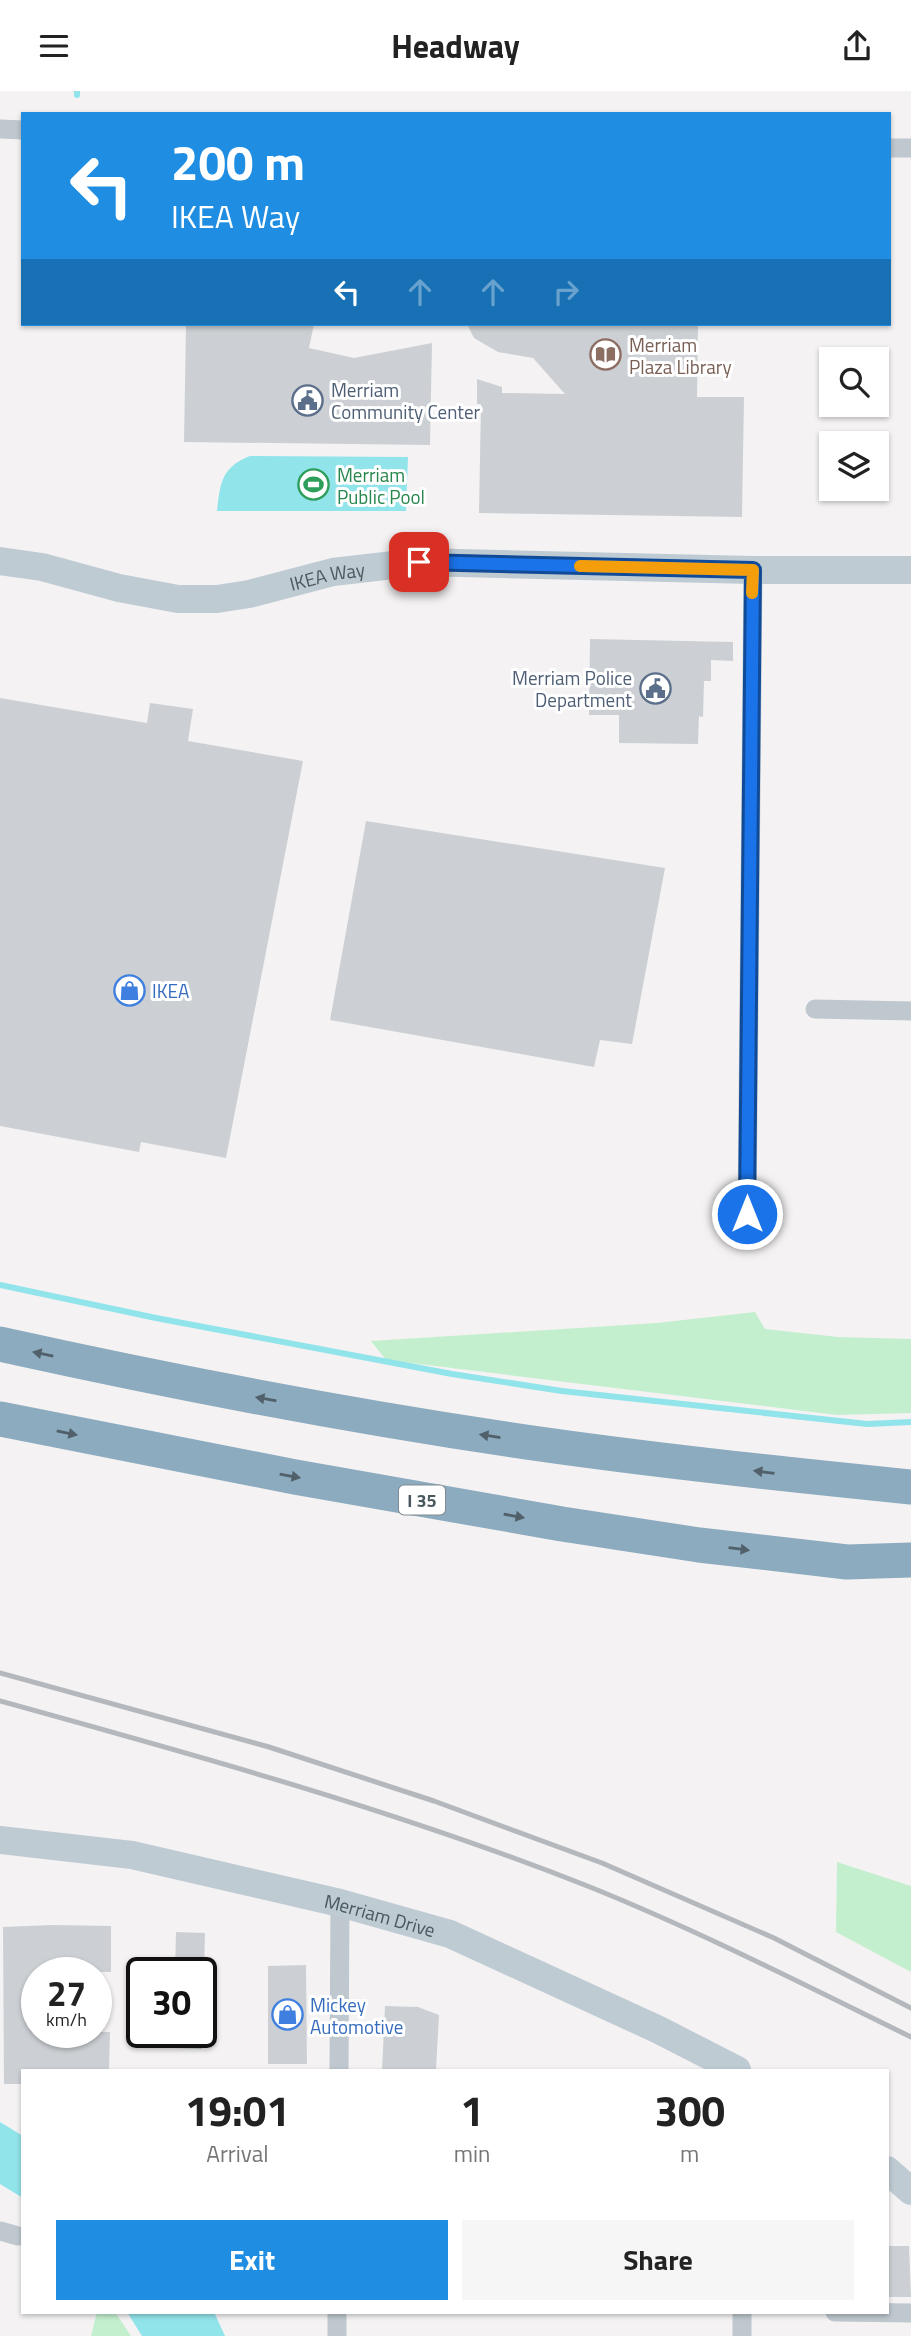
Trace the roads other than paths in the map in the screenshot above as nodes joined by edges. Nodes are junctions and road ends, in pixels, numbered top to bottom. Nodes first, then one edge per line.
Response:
1 (0, 129) edge
2 (21, 130) edge
3 (891, 148) edge
4 (911, 148) edge
5 (0, 561) edge
6 (753, 570) junction
7 (911, 570) edge
8 (815, 1009) dead end
9 (911, 1011) edge
10 (747, 1214) dead end
11 (0, 1344) edge
12 (0, 1419) edge
13 (911, 1465) edge
14 (832, 1480) junction
15 (911, 1487) edge
16 (911, 1560) edge
17 (847, 1562) junction
18 (911, 1584) edge
19 (0, 1840) edge
20 (340, 1903) junction
21 (339, 2069) edge
22 (735, 2069) edge
23 (889, 2172) edge
24 (911, 2191) edge
25 (889, 2313) edge
26 (911, 2313) edge
27 (338, 2314) edge
28 (742, 2314) edge
29 (337, 2336) edge
30 (742, 2336) edge

1 - 2 street
3 - 4 street
5 - 6 street, IKEA Way
6 - 7 street, IKEA Way
6 - 10 street
8 - 9 street
14 -> 11 highway
12 -> 17 highway, I 35
13 - 14 highway
14 - 15 highway
16 - 17 highway, I 35
17 - 18 highway
19 - 20 street, Merriam Drive
20 - 21 street
20 - 22 street, Merriam Drive
23 - 24 street
25 - 26 street
27 - 29 street
28 - 30 street

